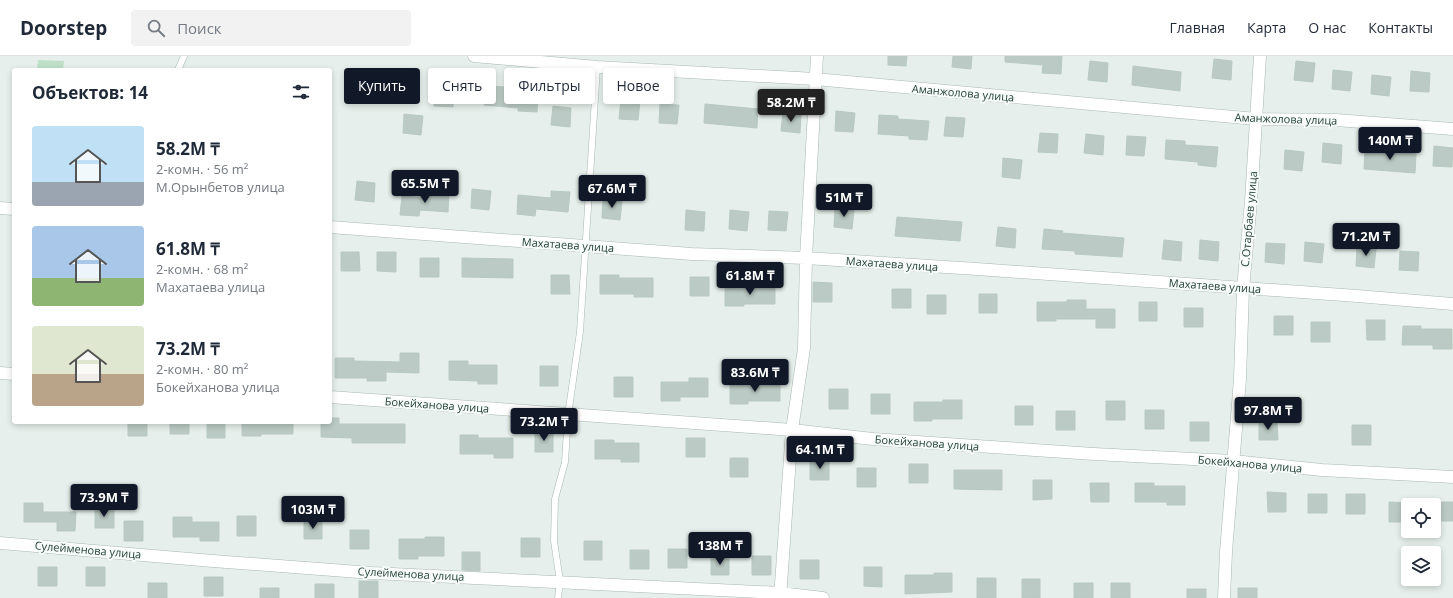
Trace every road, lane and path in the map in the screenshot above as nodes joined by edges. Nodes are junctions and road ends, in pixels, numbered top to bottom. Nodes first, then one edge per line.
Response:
1 (184, 56) edge
2 (474, 56) edge
3 (817, 56) edge
4 (1260, 56) edge
5 (598, 67) junction
6 (179, 68) edge
7 (815, 79) junction
8 (1256, 119) junction
9 (1453, 129) edge
10 (0, 208) edge
11 (12, 209) edge
12 (332, 227) edge
13 (586, 246) junction
14 (806, 258) junction
15 (1243, 289) junction
16 (1453, 304) edge
17 (0, 373) edge
18 (12, 374) edge
19 (332, 397) edge
20 (568, 415) junction
21 (792, 430) junction
22 (1234, 461) junction
23 (1453, 477) edge
24 (0, 542) edge
25 (560, 581) junction
26 (780, 596) edge
27 (558, 598) edge
28 (823, 598) edge
29 (1224, 598) edge

1 - 6 lane
2 - 5 street, Аманжолова улица
3 - 7 street
4 - 8 street, С.Отарбаев улица
5 - 7 street, Аманжолова улица
5 - 13 lane
7 - 8 street, Аманжолова улица
7 - 14 street
8 - 9 street, Аманжолова улица
8 - 15 street, С.Отарбаев улица
10 - 11 street
12 - 13 street, Махатаева улица
13 - 14 street, Махатаева улица
13 - 20 lane
14 - 15 street, Махатаева улица
14 - 21 street
15 - 16 street, Махатаева улица
15 - 22 street, С.Отарбаев улица
17 - 18 street
19 - 20 street, Бокейханова улица
20 - 21 street, Бокейханова улица
20 - 25 lane
21 - 22 street, Бокейханова улица
21 - 26 street
22 - 23 street, Бокейханова улица
22 - 29 street, С.Отарбаев улица
24 - 25 street, Сулейменова улица
25 - 26 street, Сулейменова улица
25 - 27 lane
26 - 28 street, Сулейменова улица

